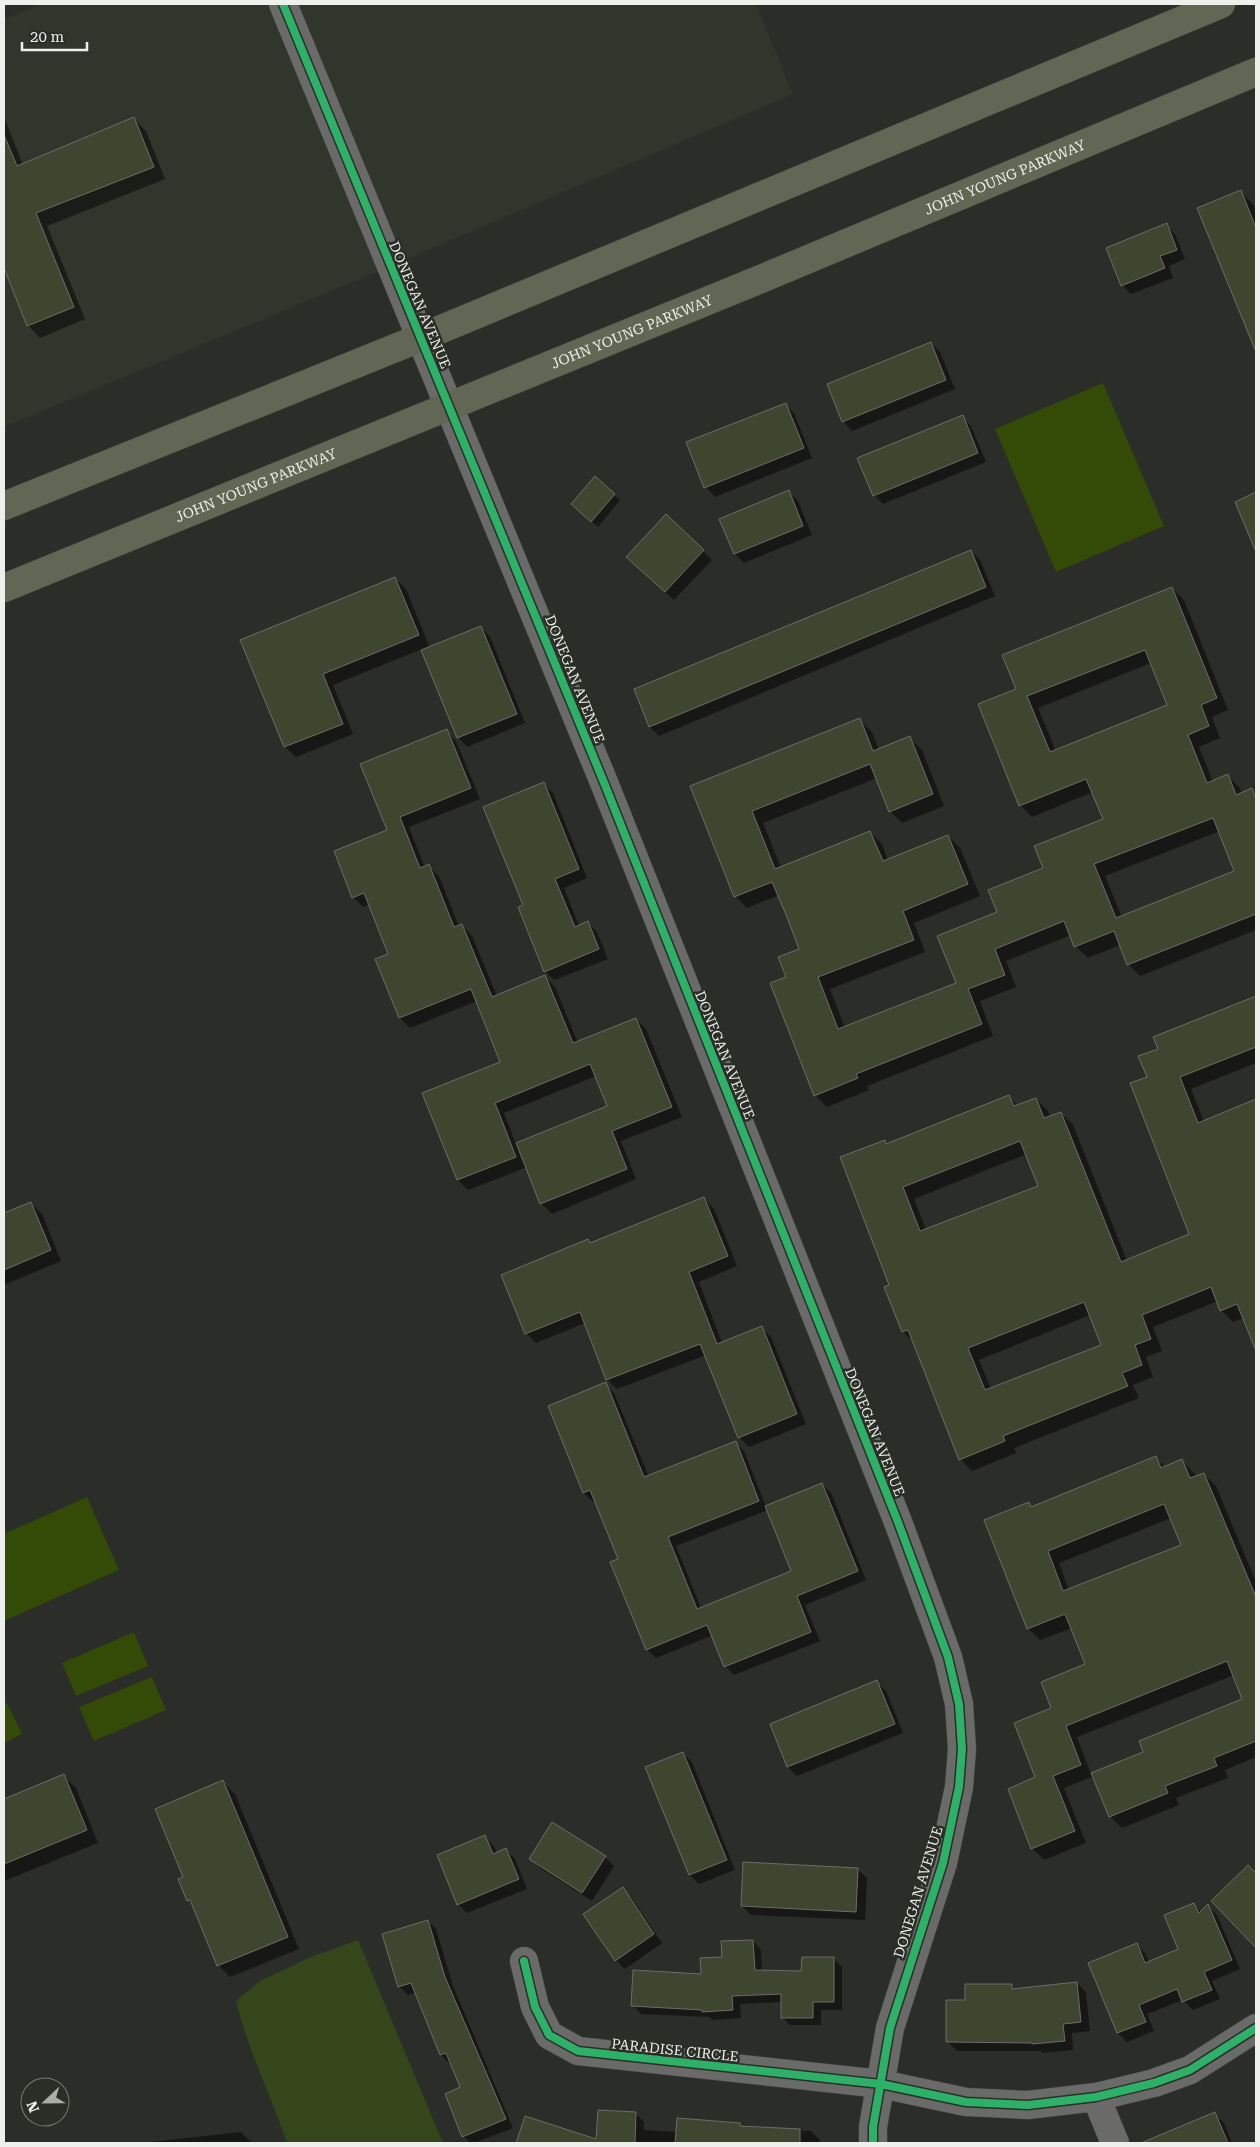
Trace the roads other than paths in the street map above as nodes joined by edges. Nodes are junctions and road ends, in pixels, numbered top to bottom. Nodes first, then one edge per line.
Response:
1 (283, 4) edge
2 (1221, 4) edge
3 (1256, 72) edge
4 (420, 338) junction
5 (449, 407) junction
6 (4, 506) edge
7 (4, 588) edge
8 (524, 1961) dead end
9 (1256, 2028) edge
10 (881, 2084) junction
11 (1096, 2097) junction
12 (873, 2143) edge
13 (1115, 2143) edge

1 - 4 street, DONEGAN AVENUE
2 - 4 highway
3 - 5 highway, JOHN YOUNG PARKWAY
4 - 5 street, DONEGAN AVENUE
4 - 6 highway
5 - 7 highway, JOHN YOUNG PARKWAY
5 - 10 street, DONEGAN AVENUE
8 - 10 street, PARADISE CIRCLE
9 - 11 street, PARADISE CIRCLE
10 - 11 street, PARADISE CIRCLE
10 - 12 street, DONEGAN AVENUE
11 - 13 street

